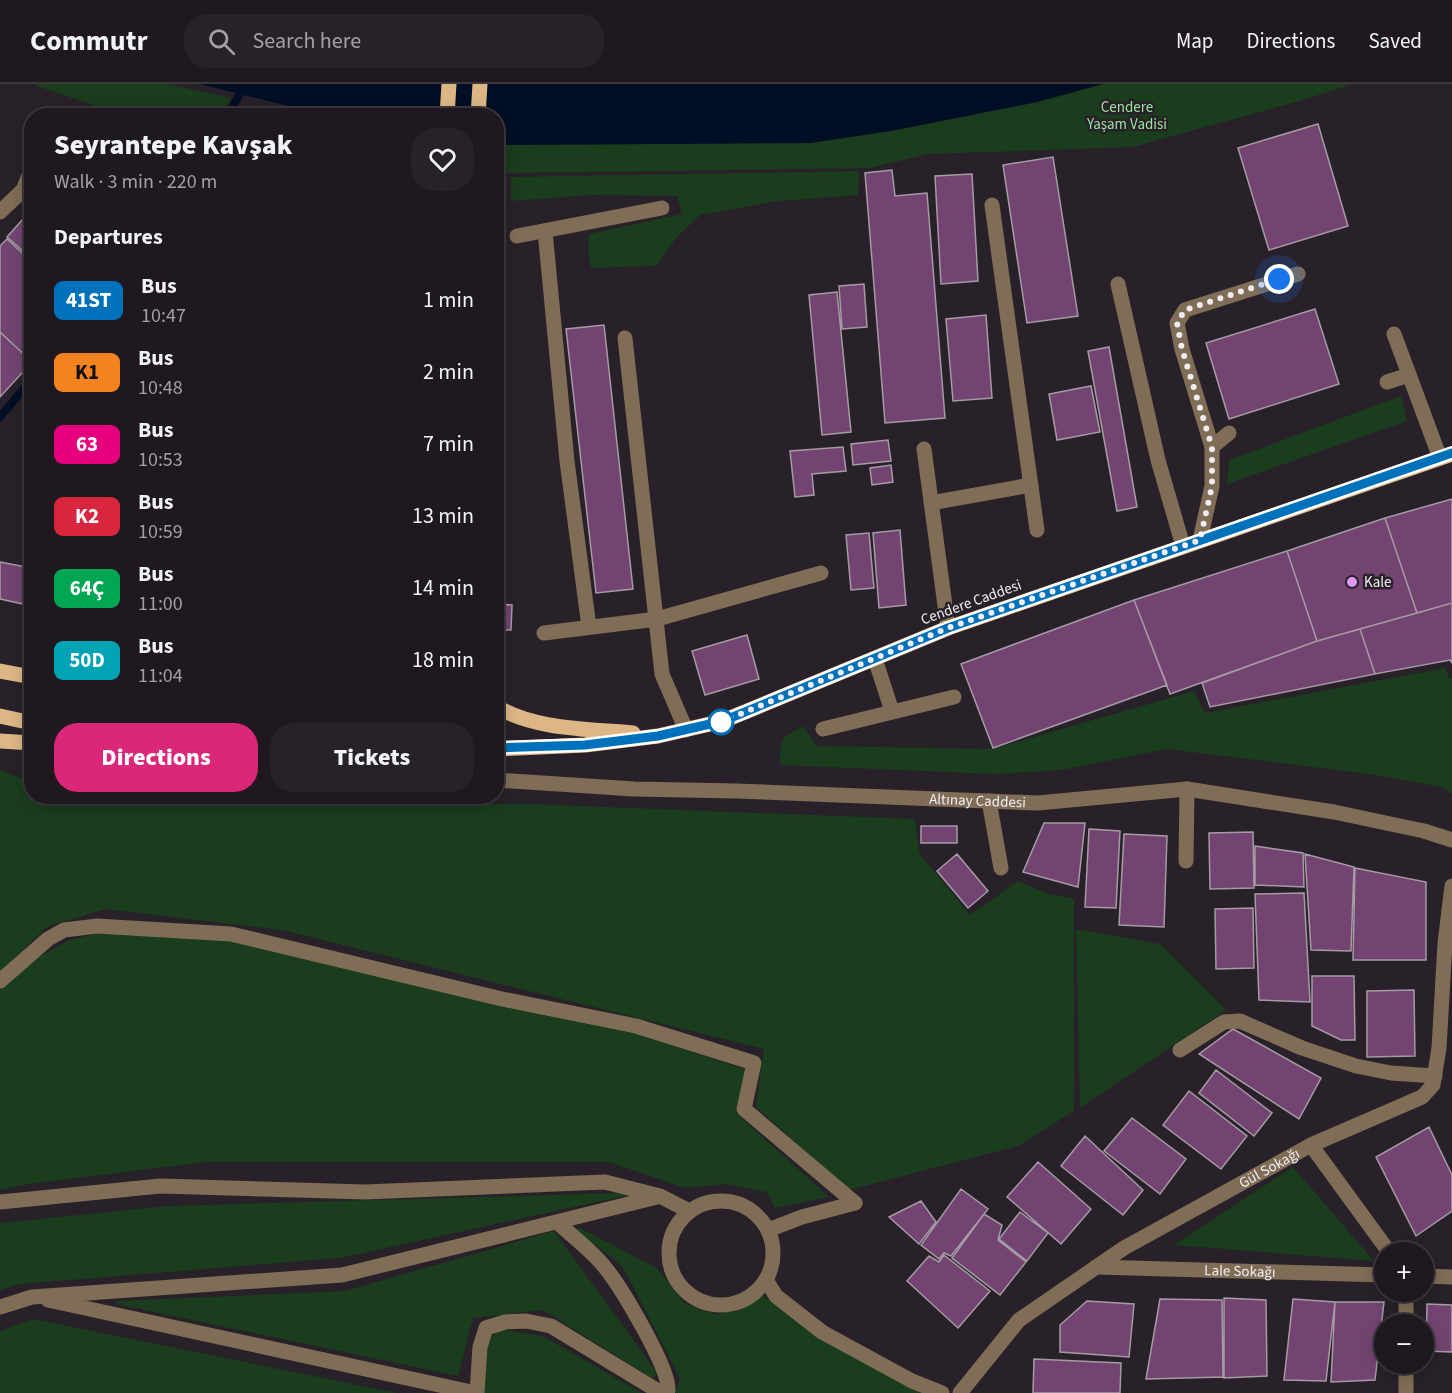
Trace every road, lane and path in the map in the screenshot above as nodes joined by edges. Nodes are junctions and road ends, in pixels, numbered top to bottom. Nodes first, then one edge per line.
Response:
1 (449, 84) edge
2 (480, 84) edge
3 (448, 108) edge
4 (478, 108) edge
5 (24, 188) edge
6 (992, 205) dead end
7 (662, 208) dead end
8 (0, 212) edge
9 (545, 231) junction
10 (517, 236) dead end
11 (1298, 274) dead end
12 (1219, 281) dead end
13 (1118, 284) dead end
14 (1223, 297) junction
15 (1394, 334) dead end
16 (625, 338) dead end
17 (1409, 375) junction
18 (1387, 382) dead end
19 (1229, 433) dead end
20 (1212, 447) junction
21 (924, 450) dead end
22 (1446, 456) edge
23 (1031, 485) junction
24 (931, 503) junction
25 (1037, 530) dead end
26 (1200, 540) junction
27 (1183, 546) junction
28 (821, 573) dead end
29 (657, 619) junction
30 (589, 627) junction
31 (948, 628) junction
32 (544, 633) dead end
33 (875, 659) junction
34 (0, 671) edge
35 (24, 676) edge
36 (954, 697) dead end
37 (504, 711) edge
38 (892, 711) junction
39 (0, 716) edge
40 (24, 721) edge
41 (823, 729) dead end
42 (686, 730) junction
43 (658, 736) junction
44 (0, 741) edge
45 (24, 742) edge
46 (504, 748) edge
47 (504, 781) edge
48 (1186, 789) junction
49 (989, 801) junction
50 (1452, 840) edge
51 (1186, 861) dead end
52 (1001, 868) dead end
53 (1452, 886) edge
54 (0, 981) edge
55 (1446, 1048) edge
56 (1180, 1050) dead end
57 (1435, 1076) junction
58 (1311, 1145) junction
59 (660, 1196) junction
60 (0, 1202) edge
61 (689, 1211) junction
62 (556, 1222) junction
63 (768, 1230) junction
64 (1382, 1242) edge
65 (1096, 1268) junction
66 (1374, 1275) edge
67 (1434, 1276) edge
68 (1452, 1277) edge
69 (766, 1280) junction
70 (32, 1297) junction
71 (0, 1307) edge
72 (1406, 1374) edge
73 (477, 1393) edge
74 (942, 1393) edge
75 (960, 1393) edge
76 (1406, 1393) edge

1 - 3 main road
2 - 4 main road
5 - 8 street
6 - 23 street
7 - 9 street
9 - 10 street
9 - 30 street
11 - 14 street
12 - 14 street
13 - 27 street
14 - 20 street
15 - 17 street
16 - 29 street
17 - 18 street
17 - 22 street
19 - 20 street
20 - 26 street
21 - 24 street
22 - 26 main road, Cendere Caddesi
23 - 24 street
23 - 25 street
24 - 31 street
26 - 27 main road, Cendere Caddesi
27 - 31 main road, Cendere Caddesi
28 - 29 street
29 - 30 street
29 - 42 street
30 - 32 street
31 - 33 main road, Cendere Caddesi
33 - 38 street
33 - 42 main road, Cendere Caddesi
34 - 35 main road
36 - 38 street
37 - 43 main road
38 - 41 street
39 - 40 main road
42 - 43 main road, Cendere Caddesi
43 - 46 main road, Cendere Caddesi
44 - 45 main road
47 - 49 street, Altınay Caddesi
48 - 49 street, Altınay Caddesi
48 - 50 street, Altınay Caddesi
48 - 51 street
49 - 52 street
53 - 55 street, Gül Sokağı
54 - 63 street
55 - 57 street, Gül Sokağı
56 - 57 street
57 - 58 street, Gül Sokağı
58 - 64 street
58 - 65 street, Gül Sokağı
59 - 60 street
59 - 61 street
59 - 62 street
61 - 63 street
61 - 69 street
62 - 70 street
62 - 73 street
63 - 69 street
65 - 66 street, Lale Sokağı
65 - 75 street, Gül Sokağı
67 - 68 street
69 - 74 street
70 - 71 street
70 - 73 street
72 - 76 street

